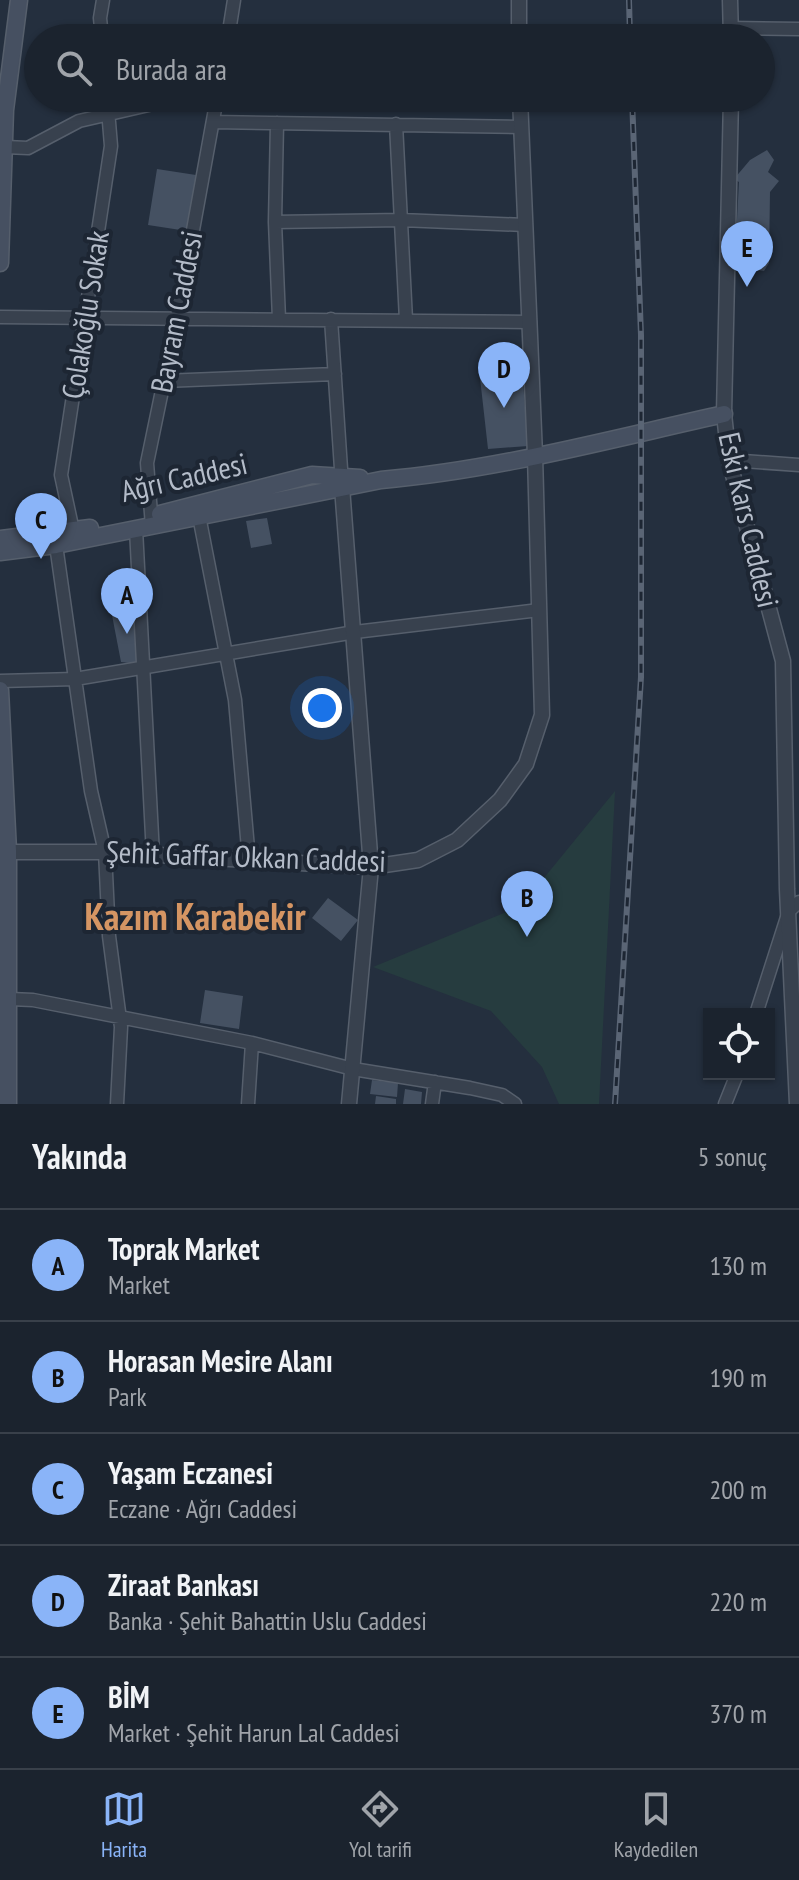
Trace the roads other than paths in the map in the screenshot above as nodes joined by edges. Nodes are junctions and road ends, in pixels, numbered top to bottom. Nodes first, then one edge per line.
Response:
1 (19, 0) edge
2 (103, 0) edge
3 (234, 0) edge
4 (519, 0) edge
5 (730, 0) edge
6 (101, 24) edge
7 (230, 24) edge
8 (519, 24) edge
9 (731, 24) edge
10 (799, 29) edge
11 (775, 30) edge
12 (113, 112) edge
13 (215, 112) edge
14 (520, 112) edge
15 (731, 112) edge
16 (108, 113) junction
17 (213, 122) junction
18 (277, 123) junction
19 (396, 124) junction
20 (520, 127) junction
21 (5, 147) junction
22 (401, 220) junction
23 (275, 222) junction
24 (525, 225) junction
25 (0, 263) edge
26 (0, 317) edge
27 (87, 318) junction
28 (177, 318) junction
29 (279, 319) junction
30 (331, 319) junction
31 (406, 320) junction
32 (530, 322) junction
33 (335, 374) junction
34 (164, 381) junction
35 (724, 414) junction
36 (535, 455) junction
37 (729, 460) junction
38 (799, 465) edge
39 (342, 482) junction
40 (199, 516) junction
41 (146, 524) junction
42 (73, 531) junction
43 (0, 539) edge
44 (56, 545) junction
45 (0, 552) edge
46 (539, 610) junction
47 (355, 632) junction
48 (227, 654) junction
49 (143, 668) junction
50 (75, 679) junction
51 (0, 681) edge
52 (0, 690) edge
53 (4, 852) edge
54 (105, 852) junction
55 (153, 855) junction
56 (249, 860) junction
57 (371, 867) junction
58 (794, 907) edge
59 (10, 999) junction
60 (758, 1008) edge
61 (120, 1018) junction
62 (252, 1043) junction
63 (353, 1069) junction
64 (735, 1080) edge
65 (435, 1082) junction
66 (8, 1104) edge
67 (117, 1104) edge
68 (248, 1104) edge
69 (349, 1104) edge
70 (432, 1104) edge
71 (515, 1104) edge
72 (725, 1104) edge
73 (797, 1104) edge

1 - 21 main road
2 - 6 street
3 - 7 street
4 - 8 street
5 - 9 street
10 - 11 street
12 - 16 street
13 - 17 street, Bayram Caddesi
14 - 20 street, Şehit Gaffar Okkan Caddesi
15 - 35 street, Eski Kars Caddesi
16 - 21 street
16 - 27 street, Çolakoğlu Sokak
17 - 18 street
17 - 28 street, Bayram Caddesi
18 - 19 street
18 - 23 street
19 - 20 street
19 - 22 street
20 - 24 street, Şehit Gaffar Okkan Caddesi
21 - 25 main road
22 - 23 street
22 - 24 street
22 - 31 street
23 - 29 street
24 - 32 street, Şehit Gaffar Okkan Caddesi
26 - 27 street
27 - 28 street
27 - 42 street, Çolakoğlu Sokak
28 - 29 street
28 - 34 street, Bayram Caddesi
29 - 30 street
30 - 31 street
30 - 33 street
31 - 32 street
32 - 36 street, Şehit Gaffar Okkan Caddesi
33 - 34 street
33 - 39 street
34 - 41 street, Bayram Caddesi
35 - 36 main road, Ağrı Caddesi
35 - 37 street, Eski Kars Caddesi
36 - 39 main road, Ağrı Caddesi
36 - 46 street, Şehit Gaffar Okkan Caddesi
37 - 38 street
37 - 58 street, Eski Kars Caddesi
39 - 40 main road, Ağrı Caddesi
39 - 41 main road, Ağrı Caddesi
39 - 47 street
40 - 41 main road, Ağrı Caddesi
40 - 48 street
41 - 42 main road, Ağrı Caddesi
41 - 44 main road, Ağrı Caddesi
41 - 49 street, Bayram Caddesi
42 - 43 main road, Ağrı Caddesi
44 - 45 main road, Ağrı Caddesi
44 - 50 street
46 - 47 street
46 - 57 street, Şehit Gaffar Okkan Caddesi
47 - 48 street
47 - 57 street
48 - 49 street
48 - 56 street
49 - 50 street
49 - 55 street, Bayram Caddesi
50 - 51 street
50 - 54 street
52 - 53 main road
53 - 54 street, Şehit Gaffar Okkan Caddesi
53 - 59 main road
54 - 55 street, Şehit Gaffar Okkan Caddesi
54 - 61 street
55 - 56 street, Şehit Gaffar Okkan Caddesi
56 - 57 street, Şehit Gaffar Okkan Caddesi
57 - 63 street
58 - 60 street
58 - 73 street, Eski Kars Caddesi
59 - 61 street
59 - 66 main road
61 - 62 street
61 - 67 street
62 - 63 street
62 - 68 street
63 - 65 street
63 - 69 street
64 - 72 street
65 - 70 street
65 - 71 street

